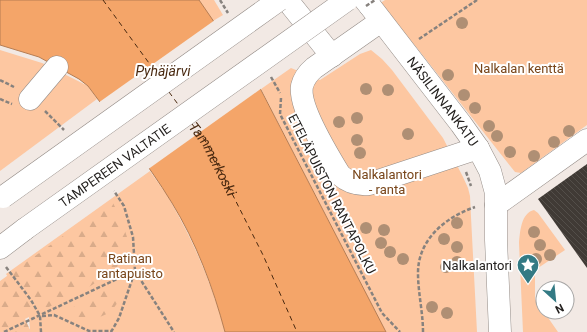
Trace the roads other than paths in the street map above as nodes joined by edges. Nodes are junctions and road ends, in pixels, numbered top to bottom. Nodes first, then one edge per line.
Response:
1 (279, 0) edge
2 (287, 0) edge
3 (347, 0) edge
4 (372, 9) edge
5 (332, 56) junction
6 (57, 67) dead end
7 (30, 99) dead end
8 (587, 140) edge
9 (478, 148) junction
10 (2, 198) edge
11 (485, 206) junction
12 (2, 256) edge
13 (500, 332) edge

1 - 10 main road, bridge
2 - 5 main road
3 - 12 main road, TAMPEREEN VALTATIE, bridge
4 - 5 main road
4 - 9 main road, NÄSILINNANKATU
5 - 9 main road
6 - 7 main road
8 - 11 main road
9 - 11 main road, NÄSILINNANKATU
11 - 13 main road, NÄSILINNANKATU

